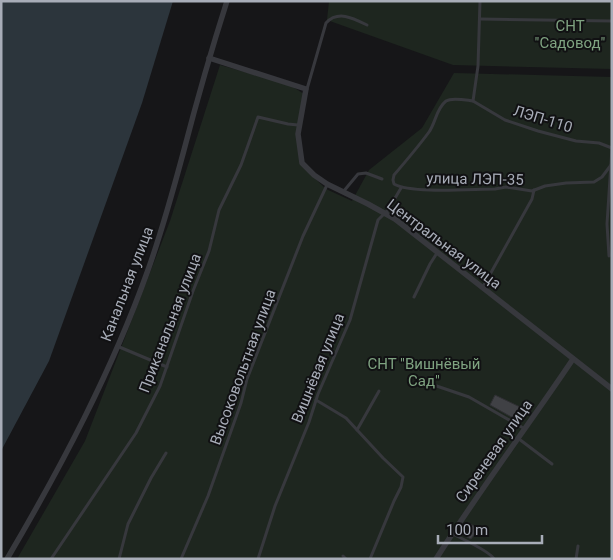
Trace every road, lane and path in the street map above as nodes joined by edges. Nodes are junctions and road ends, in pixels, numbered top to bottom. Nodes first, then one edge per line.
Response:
1 (227, 1) edge
2 (480, 1) edge
3 (480, 20) junction
4 (612, 21) edge
5 (367, 25) dead end
6 (209, 58) junction
7 (306, 89) junction
8 (473, 101) junction
9 (298, 125) junction
10 (612, 148) edge
11 (610, 165) junction
12 (382, 179) dead end
13 (327, 184) junction
14 (401, 188) junction
15 (534, 190) junction
16 (343, 192) junction
17 (385, 213) junction
18 (438, 252) junction
19 (609, 256) dead end
20 (483, 288) junction
21 (414, 297) dead end
22 (117, 346) junction
23 (574, 359) junction
24 (167, 368) junction
25 (416, 379) dead end
26 (612, 389) edge
27 (379, 391) dead end
28 (316, 400) junction
29 (526, 429) junction
30 (357, 430) junction
31 (518, 439) junction
32 (166, 454) dead end
33 (552, 464) dead end
34 (452, 534) junction
35 (578, 546) dead end
36 (7, 559) edge
37 (51, 559) edge
38 (119, 559) edge
39 (181, 559) edge
40 (258, 559) edge
41 (370, 559) edge
42 (436, 559) edge
43 (494, 559) edge
44 (576, 559) edge

1 - 6 street, Канальная улица
2 - 3 lane
3 - 4 lane
3 - 8 lane
5 - 7 lane
6 - 7 street
6 - 22 street, Канальная улица
7 - 9 street, Центральная улица
8 - 10 lane, ЛЭП-110
8 - 14 lane
9 - 13 street, Центральная улица
9 - 24 lane, Приканальная улица
10 - 11 lane
11 - 15 lane, улица ЛЭП-35
11 - 19 lane
12 - 16 lane
13 - 16 street, Центральная улица
13 - 39 lane, Высоковольтная улица
14 - 15 lane, улица ЛЭП-35
14 - 17 lane, Вишнёвая улица
15 - 20 lane
16 - 17 street, Центральная улица
17 - 18 street, Центральная улица
17 - 28 lane, Вишнёвая улица
18 - 20 street, Центральная улица
18 - 21 lane
20 - 23 street, Центральная улица
22 - 24 lane
22 - 36 street, Канальная улица
23 - 26 street, Центральная улица
23 - 29 street, Сиреневая улица
24 - 37 lane, Приканальная улица
25 - 29 lane
27 - 30 lane
28 - 30 lane
28 - 40 lane, Вишнёвая улица
29 - 31 street, Сиреневая улица
30 - 41 lane
31 - 33 lane
31 - 34 street, Сиреневая улица
32 - 38 lane
34 - 42 street, Сиреневая улица
34 - 43 lane
35 - 44 lane

